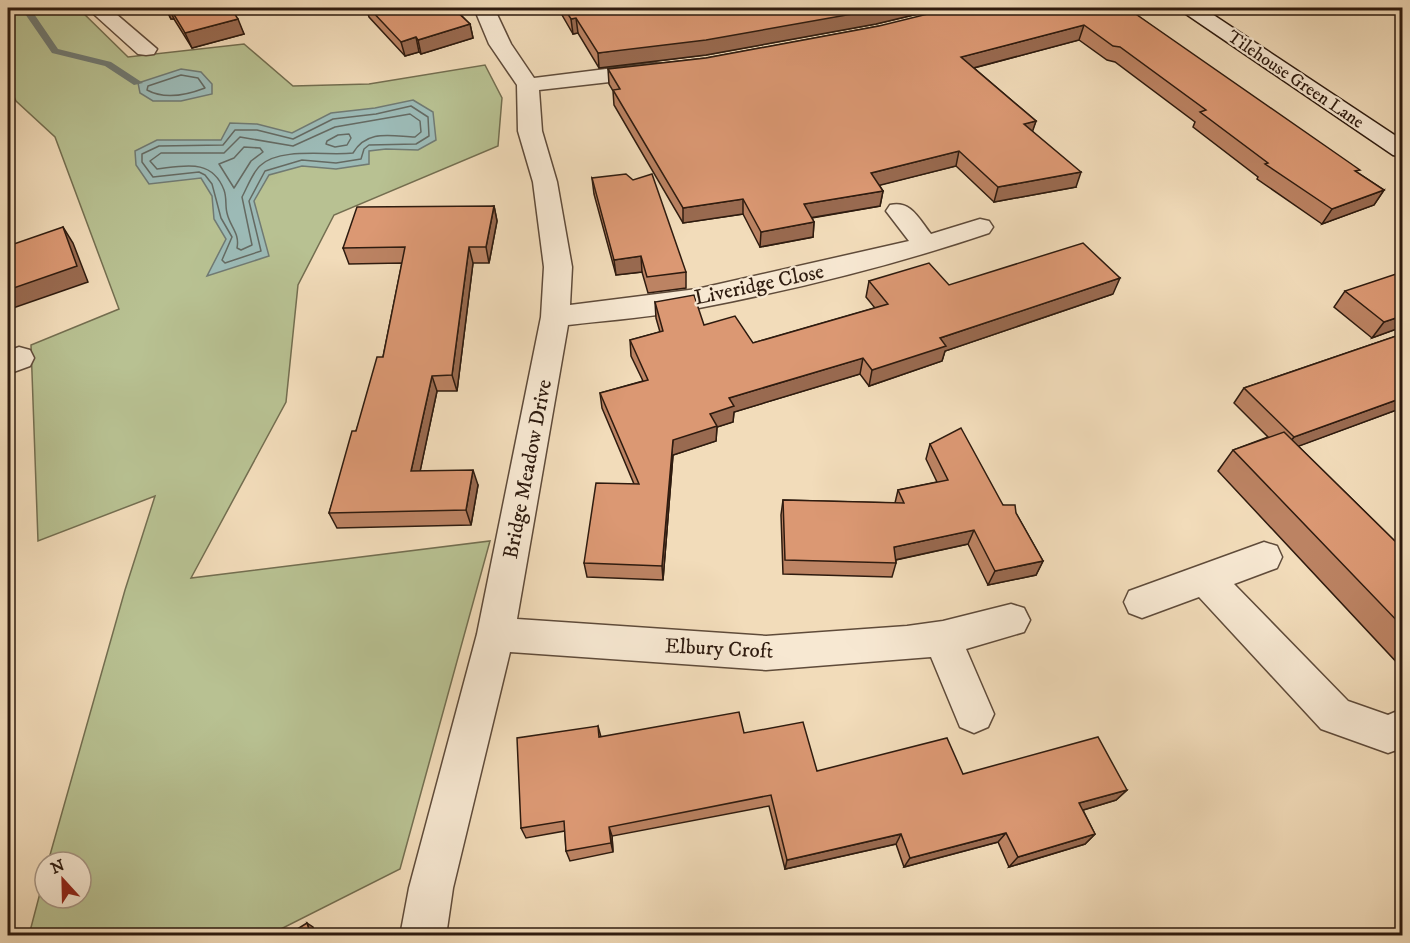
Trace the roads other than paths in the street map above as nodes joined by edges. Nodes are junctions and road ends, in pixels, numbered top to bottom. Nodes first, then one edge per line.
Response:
1 (97, 8) edge
2 (484, 8) edge
3 (1190, 8) edge
4 (146, 49) dead end
5 (670, 69) edge
6 (528, 85) junction
7 (1402, 150) edge
8 (899, 211) dead end
9 (980, 227) dead end
10 (926, 245) junction
11 (555, 317) junction
12 (1264, 557) dead end
13 (1208, 580) junction
14 (1142, 602) dead end
15 (1011, 620) dead end
16 (496, 634) junction
17 (943, 638) junction
18 (974, 714) dead end
19 (1402, 728) edge
20 (423, 936) edge

1 - 4 street
2 - 6 street
3 - 7 street, Tilehouse Green Lane
5 - 6 street
6 - 11 street, Bridge Meadow Drive
8 - 10 street
9 - 10 street, Liveridge Close
10 - 11 street, Liveridge Close
11 - 16 street, Bridge Meadow Drive
12 - 13 street
13 - 14 street
13 - 19 street
15 - 17 street, Elbury Croft
16 - 17 street, Elbury Croft
16 - 20 street, Bridge Meadow Drive
17 - 18 street

